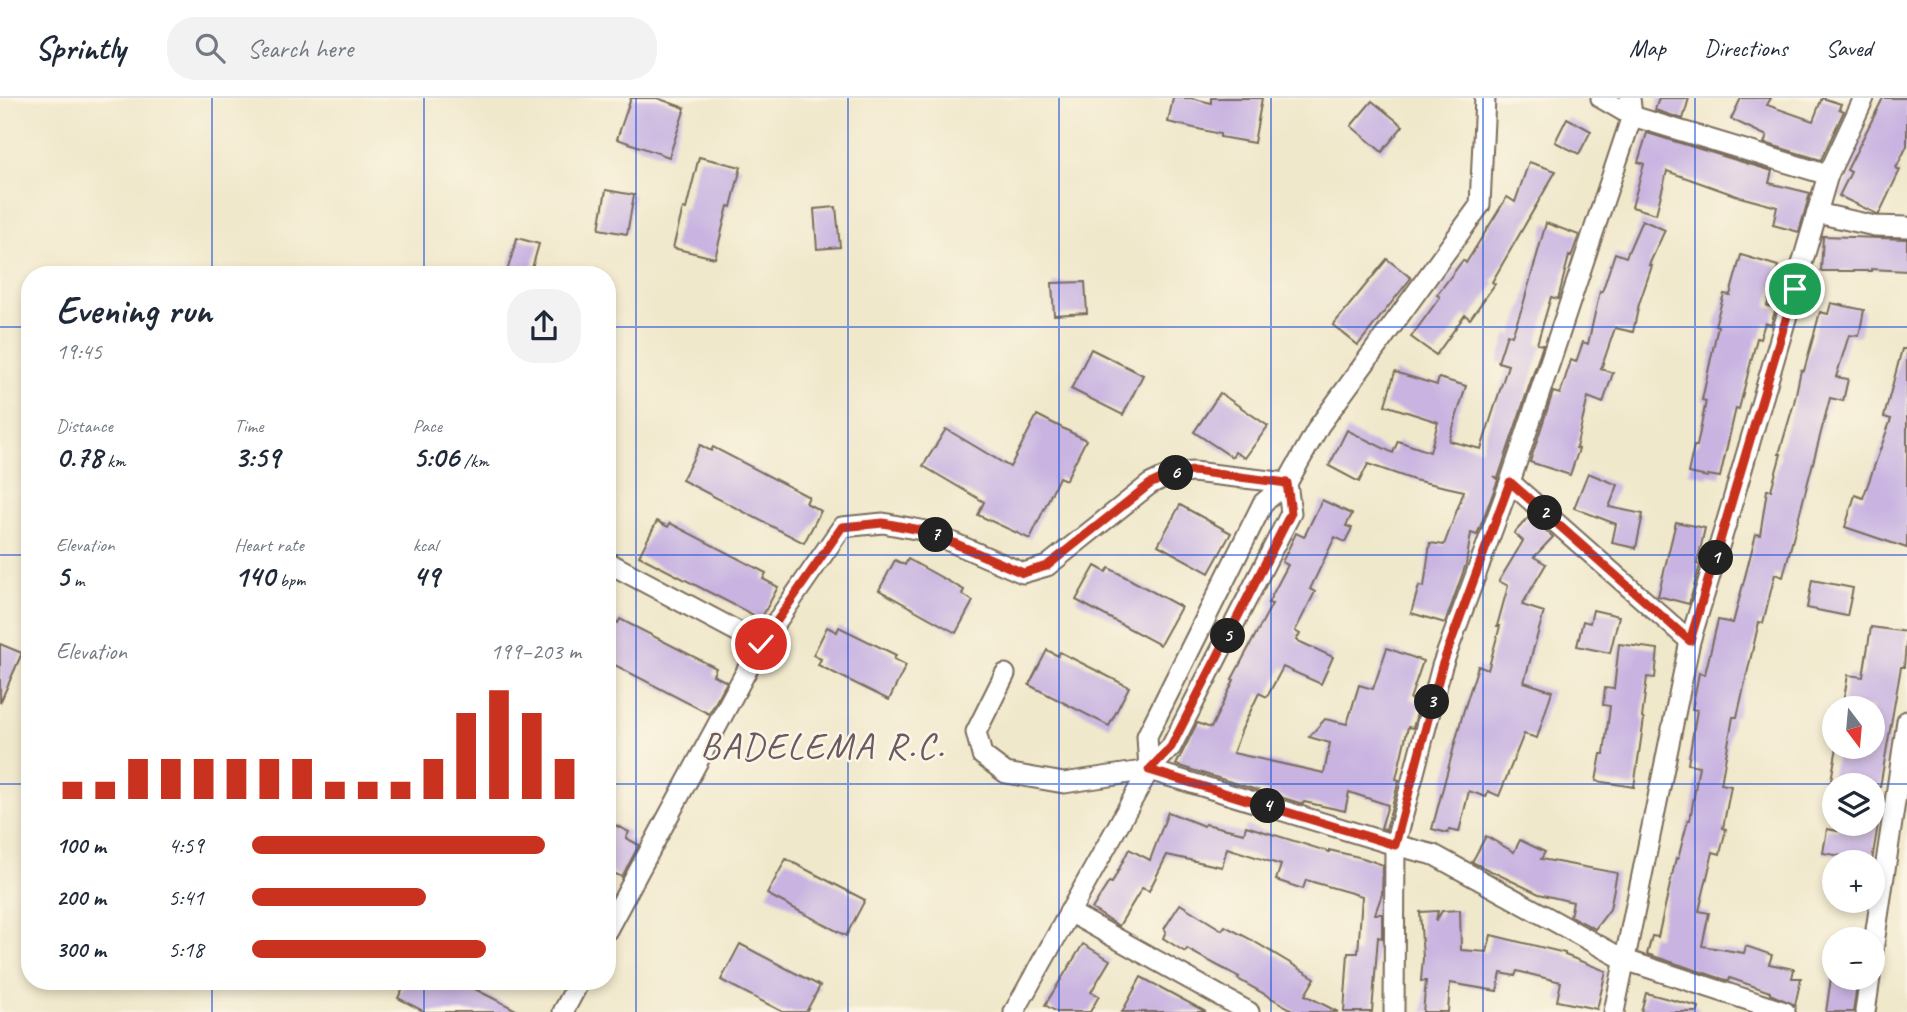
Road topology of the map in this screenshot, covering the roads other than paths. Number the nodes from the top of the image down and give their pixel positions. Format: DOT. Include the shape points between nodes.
graph roads {
  1 [pos="1485,98"];
  2 [pos="1601,98"];
  3 [pos="1864,98"];
  4 [pos="1631,107"];
  5 [pos="1828,175"];
  6 [pos="1818,213"];
  7 [pos="1907,228"];
  8 [pos="1510,482"];
  9 [pos="1287,483"];
  10 [pos="616,567"];
  11 [pos="1690,641"];
  12 [pos="761,644"];
  13 [pos="1005,674"];
  14 [pos="1907,721"];
  15 [pos="1149,770"];
  16 [pos="1395,845"];
  17 [pos="1069,912"];
  18 [pos="616,913"];
  19 [pos="1876,927"];
  20 [pos="1625,960"];
  21 [pos="575,990"];
  22 [pos="1868,990"];
  23 [pos="563,1012"];
  24 [pos="1014,1012"];
  25 [pos="1249,1012"];
  26 [pos="1394,1012"];
  27 [pos="1614,1012"];
  28 [pos="1785,1012"];
  29 [pos="1865,1012"];
  1 -- 9 [label="street" via="1480,205 1319,426"];
  2 -- 4 [label="street"];
  3 -- 5 [label="street"];
  4 -- 5 [label="street"];
  4 -- 8 [label="street"];
  5 -- 6 [label="street"];
  6 -- 7 [label="street"];
  6 -- 11 [label="street"];
  8 -- 11 [label="street"];
  8 -- 16 [label="street" via="1442,666"];
  9 -- 12 [label="street" via="1193,471 1171,474 1150,484 1047,566 1023,573 926,531 883,523 842,527"];
  9 -- 15 [label="street" via="1291,513 1171,747"];
  9 -- 15 [label="street" via="1263,503 1147,736"];
  10 -- 12 [label="street"];
  11 -- 20 [label="street"];
  12 -- 18 [label="street"];
  13 -- 15 [label="street" via="976,732 982,755 1006,773 1064,783"];
  14 -- 19 [label="street"];
  15 -- 16 [label="street"];
  15 -- 17 [label="street"];
  16 -- 20 [label="street" via="1434,855"];
  16 -- 26 [label="street"];
  17 -- 24 [label="street"];
  17 -- 25 [label="street"];
  20 -- 27 [label="street"];
  20 -- 28 [label="street"];
  21 -- 23 [label="street"];
  22 -- 29 [label="street"];
}
